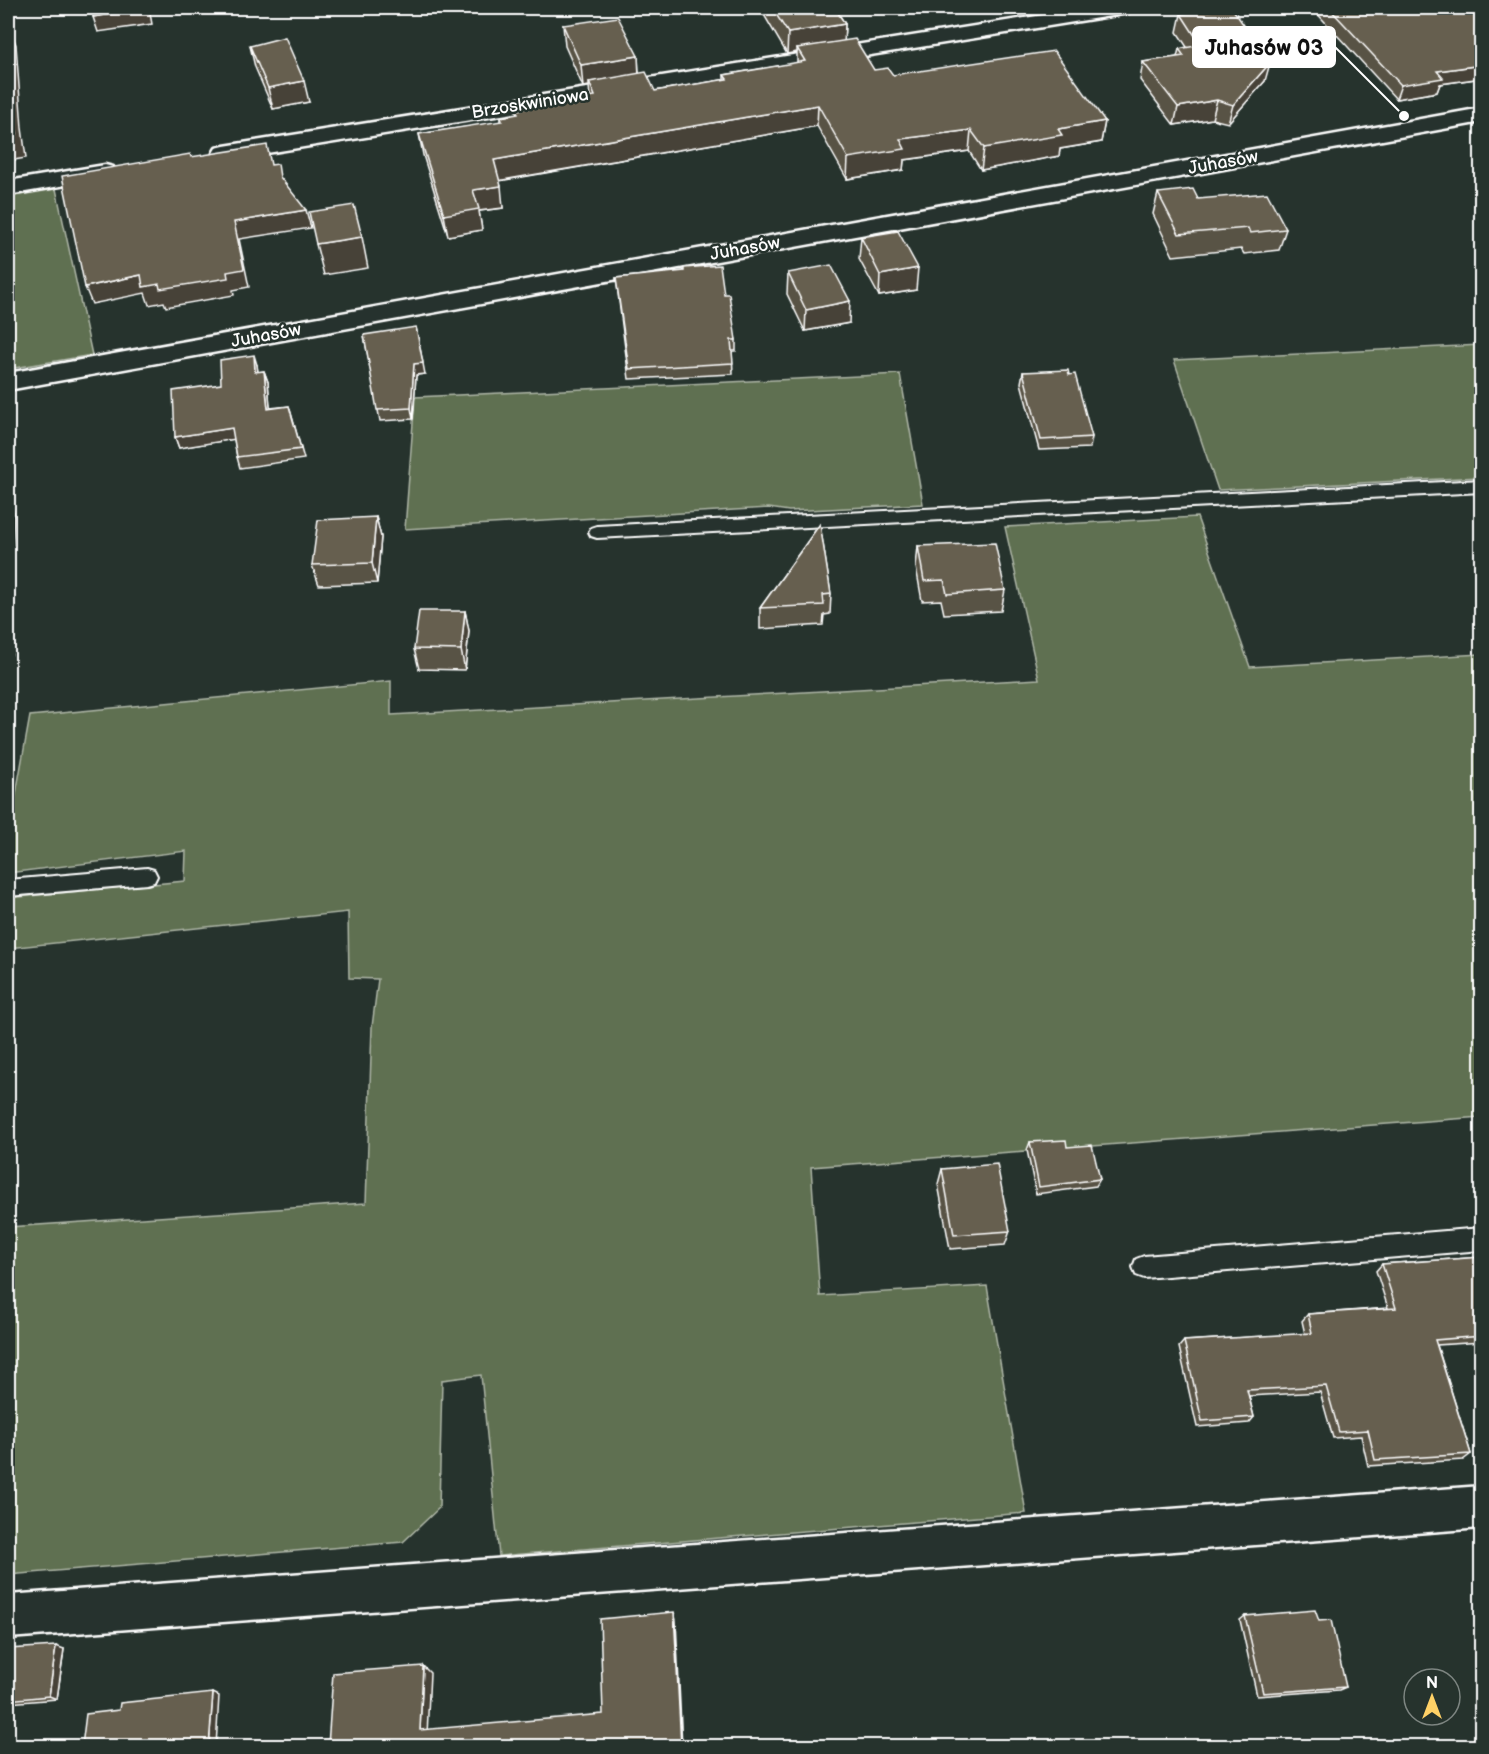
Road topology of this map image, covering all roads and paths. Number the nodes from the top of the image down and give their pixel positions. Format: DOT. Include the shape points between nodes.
graph roads {
  1 [pos="1123,8"];
  2 [pos="1482,115"];
  3 [pos="204,156"];
  4 [pos="122,169"];
  5 [pos="8,188"];
  6 [pos="8,382"];
  7 [pos="1482,486"];
  8 [pos="597,532"];
  9 [pos="147,876"];
  10 [pos="8,888"];
  11 [pos="1482,1239"];
  12 [pos="1144,1267"];
  13 [pos="1482,1506"];
  14 [pos="8,1617"];
  1 -- 3 [label="street, Brzoskwiniowa"];
  2 -- 6 [label="street, Juhasów"];
  4 -- 5 [label="street"];
  7 -- 8 [label="lane"];
  9 -- 10 [label="lane"];
  11 -- 12 [label="lane"];
  13 -- 14 [label="street"];
}
